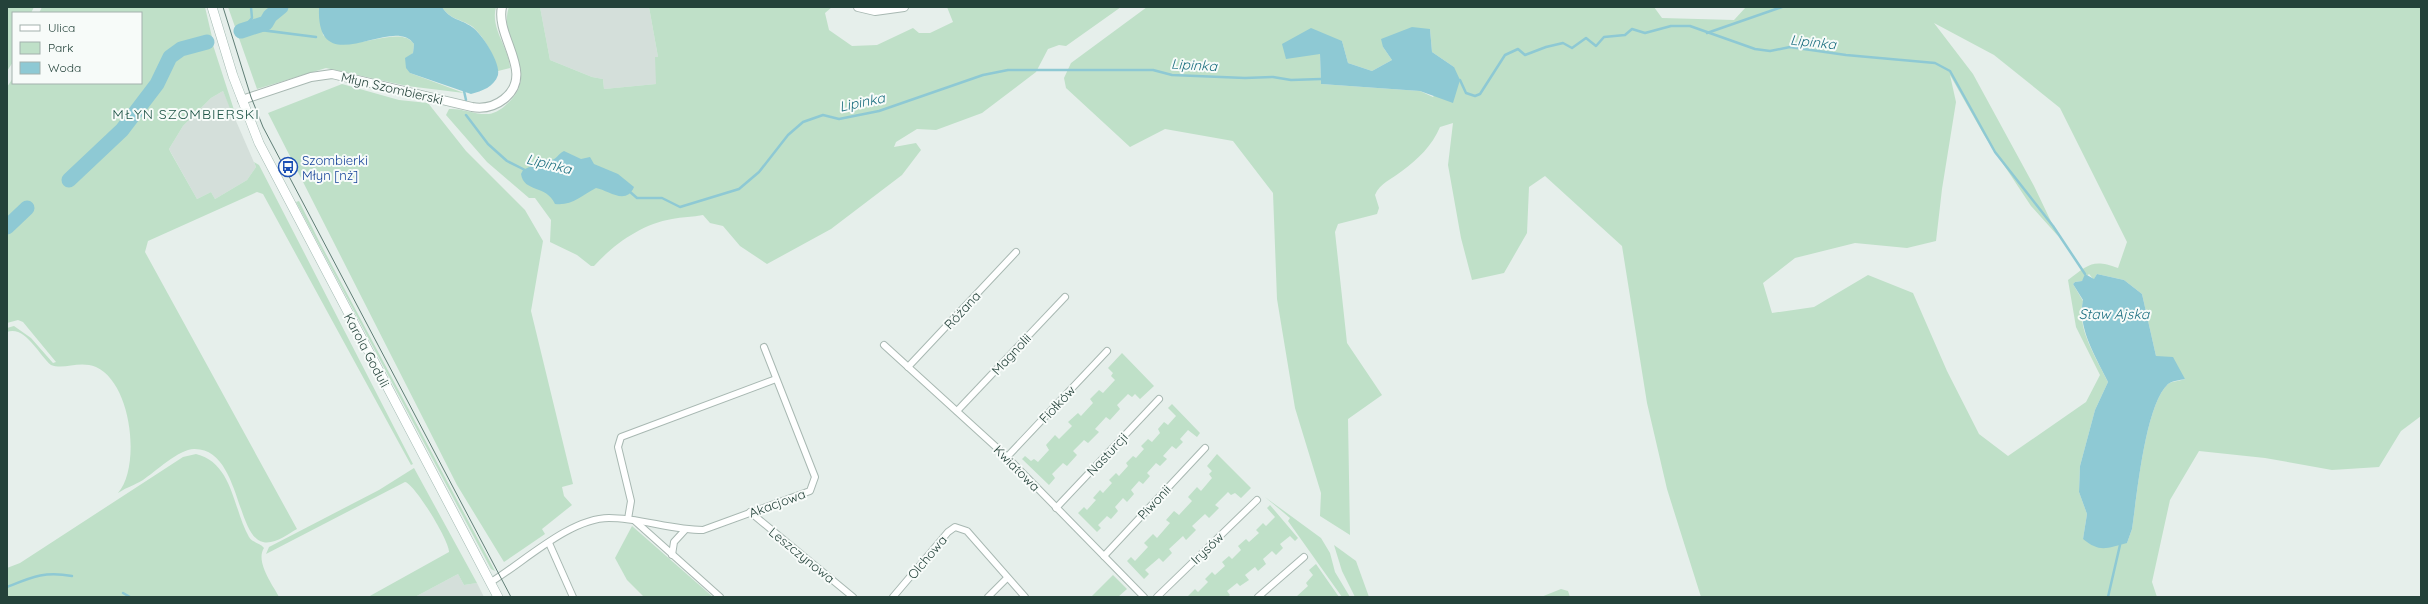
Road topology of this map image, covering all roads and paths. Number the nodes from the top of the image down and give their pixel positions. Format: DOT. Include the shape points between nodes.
graph roads {
  1 [pos="212,7"];
  2 [pos="502,7"];
  3 [pos="858,7"];
  4 [pos="904,7"];
  5 [pos="242,100"];
  6 [pos="1016,252"];
  7 [pos="1065,297"];
  8 [pos="884,345"];
  9 [pos="764,347"];
  10 [pos="1108,351"];
  11 [pos="908,367"];
  12 [pos="776,379"];
  13 [pos="1158,399"];
  14 [pos="957,410"];
  15 [pos="1205,448"];
  16 [pos="1007,457"];
  17 [pos="1257,500"];
  18 [pos="1056,508"];
  19 [pos="750,512"];
  20 [pos="631,519"];
  21 [pos="685,530"];
  22 [pos="549,543"];
  23 [pos="672,555"];
  24 [pos="1104,556"];
  25 [pos="1304,557"];
  26 [pos="1007,578"];
  27 [pos="491,582"];
  28 [pos="498,597"];
  29 [pos="573,597"];
  30 [pos="720,597"];
  31 [pos="853,597"];
  32 [pos="893,597"];
  33 [pos="988,597"];
  34 [pos="1025,597"];
  35 [pos="1144,597"];
  36 [pos="1157,597"];
  37 [pos="1258,597"];
  1 -- 5 [label="main road, Karola Goduli"];
  2 -- 5 [label="street, Młyn Szombierski" via="502,27 516,71 514,88 500,102 480,108 332,74 311,77"];
  3 -- 4 [label="street" via="875,12"];
  5 -- 27 [label="main road, Karola Goduli" via="259,143 289,203"];
  6 -- 11 [label="street, Różana"];
  7 -- 14 [label="street, Magnolii"];
  8 -- 11 [label="street, Kwiatowa"];
  9 -- 12 [label="street, Akacjowa"];
  10 -- 16 [label="street, Fiołków"];
  11 -- 14 [label="street, Kwiatowa"];
  12 -- 19 [label="street, Akacjowa" via="815,477 814,483 810,491"];
  12 -- 20 [label="street" via="621,437 618,447 631,501"];
  13 -- 18 [label="street, Nasturcji"];
  14 -- 16 [label="street, Kwiatowa"];
  15 -- 24 [label="street, Piwonii"];
  16 -- 18 [label="street, Kwiatowa"];
  17 -- 36 [label="street, Irysów"];
  18 -- 24 [label="street, Kwiatowa"];
  19 -- 21 [label="street, Akacjowa" via="703,530"];
  19 -- 31 [label="street, Leszczynowa"];
  20 -- 21 [label="street, Akacjowa"];
  20 -- 22 [label="street, Akacjowa" via="595,519 581,524"];
  20 -- 23 [label="street"];
  21 -- 23 [label="street" via="674,542"];
  22 -- 27 [label="street, Akacjowa"];
  22 -- 29 [label="street"];
  23 -- 30 [label="street"];
  24 -- 35 [label="street, Kwiatowa"];
  25 -- 37 [label="street"];
  26 -- 32 [label="street, Olchowa" via="967,531 955,527"];
  26 -- 33 [label="street"];
  26 -- 34 [label="street"];
  27 -- 28 [label="main road, Karola Goduli"];
}
